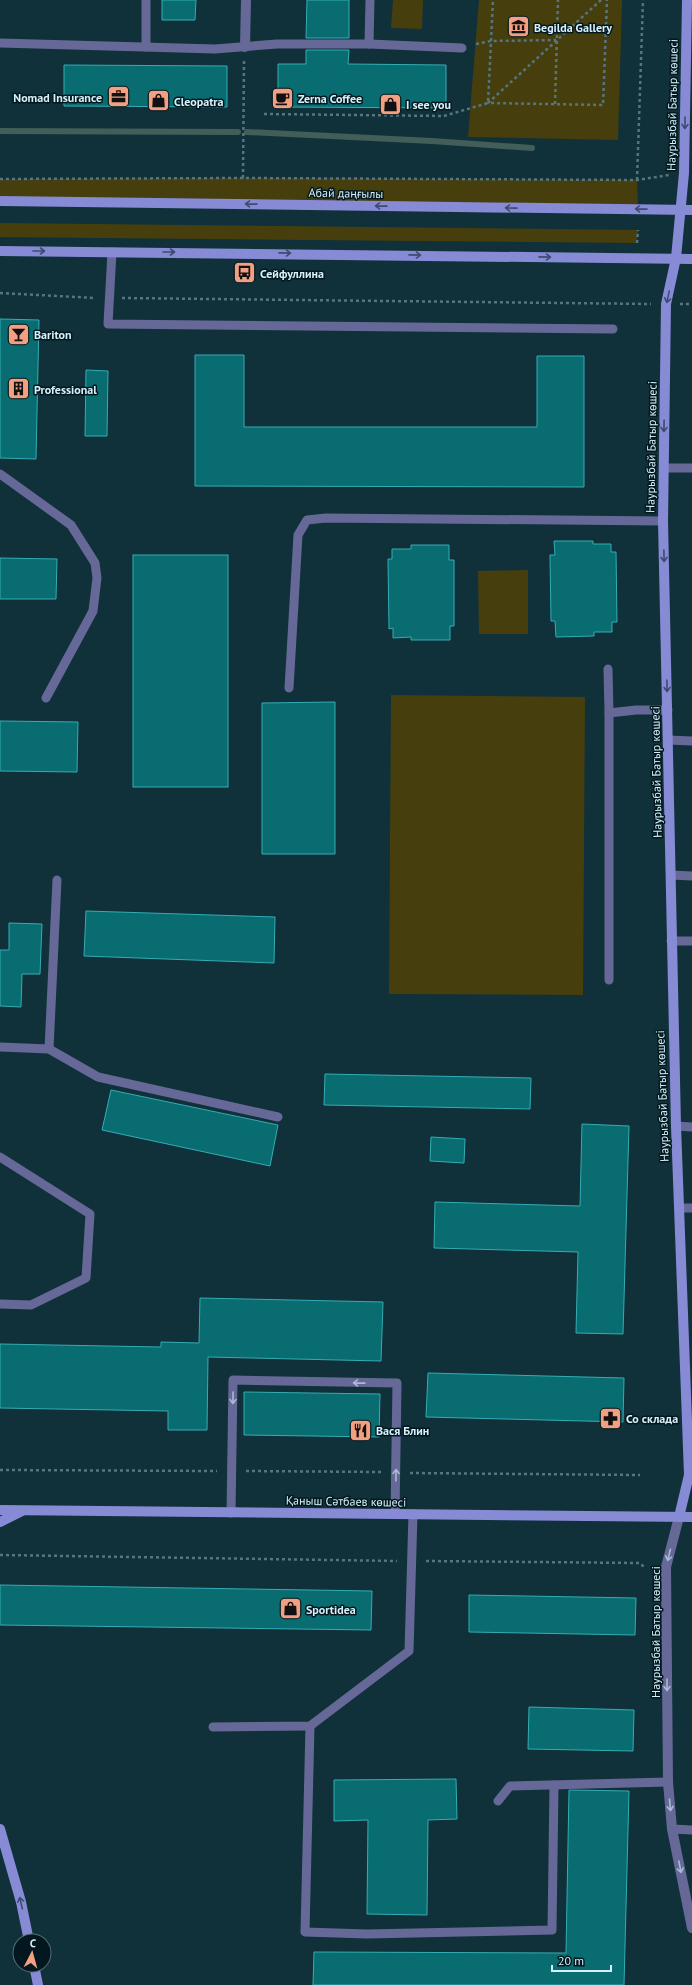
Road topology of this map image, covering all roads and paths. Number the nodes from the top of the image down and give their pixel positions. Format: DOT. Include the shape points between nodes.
graph roads {
  1 [pos="146,0"];
  2 [pos="246,0"];
  3 [pos="370,0"];
  4 [pos="493,0"];
  5 [pos="558,0"];
  6 [pos="600,0"];
  7 [pos="607,0"];
  8 [pos="642,0"];
  9 [pos="687,0"];
  10 [pos="557,40"];
  11 [pos="491,41"];
  12 [pos="0,43"];
  13 [pos="370,44"];
  14 [pos="146,47"];
  15 [pos="244,47"];
  16 [pos="462,48"];
  17 [pos="488,103"];
  18 [pos="555,104"];
  19 [pos="264,114"];
  20 [pos="684,173"];
  21 [pos="243,178"];
  22 [pos="0,179"];
  23 [pos="637,180"];
  24 [pos="0,201"];
  25 [pos="680,210"];
  26 [pos="692,210"];
  27 [pos="638,230"];
  28 [pos="637,243"];
  29 [pos="0,251"];
  30 [pos="112,252"];
  31 [pos="676,258"];
  32 [pos="692,259"];
  33 [pos="0,293"];
  34 [pos="110,298"];
  35 [pos="666,304"];
  36 [pos="692,304"];
  37 [pos="613,329"];
  38 [pos="664,468"];
  39 [pos="692,468"];
  40 [pos="0,474"];
  41 [pos="663,521"];
  42 [pos="608,669"];
  43 [pos="289,688"];
  44 [pos="46,698"];
  45 [pos="668,710"];
  46 [pos="609,713"];
  47 [pos="668,740"];
  48 [pos="692,741"];
  49 [pos="671,876"];
  50 [pos="692,876"];
  51 [pos="57,880"];
  52 [pos="692,940"];
  53 [pos="671,941"];
  54 [pos="610,980"];
  55 [pos="0,1047"];
  56 [pos="49,1049"];
  57 [pos="278,1117"];
  58 [pos="676,1126"];
  59 [pos="692,1127"];
  60 [pos="0,1157"];
  61 [pos="679,1208"];
  62 [pos="692,1208"];
  63 [pos="0,1304"];
  64 [pos="0,1470"];
  65 [pos="232,1471"];
  66 [pos="396,1472"];
  67 [pos="640,1475"];
  68 [pos="0,1510"];
  69 [pos="24,1510"];
  70 [pos="231,1513"];
  71 [pos="395,1514"];
  72 [pos="413,1514"];
  73 [pos="679,1517"];
  74 [pos="692,1518"];
  75 [pos="0,1522"];
  76 [pos="0,1556"];
  77 [pos="410,1561"];
  78 [pos="644,1567"];
  79 [pos="310,1726"];
  80 [pos="213,1727"];
  81 [pos="668,1782"];
  82 [pos="554,1785"];
  83 [pos="498,1801"];
  84 [pos="0,1829"];
  85 [pos="672,1829"];
  86 [pos="692,1830"];
  87 [pos="692,1928"];
  88 [pos="27,1933"];
  89 [pos="36,1973"];
  90 [pos="40,1985"];
  1 -- 14 [label="lane"];
  2 -- 15 [label="street"];
  3 -- 13 [label="lane"];
  4 -- 11 [label="path"];
  5 -- 10 [label="path"];
  6 -- 10 [label="path"];
  7 -- 18 [label="path" via="603,105"];
  8 -- 23 [label="path"];
  9 -- 20 [label="main road, Наурызбай Батыр көшесі, one-way"];
  10 -- 11 [label="path"];
  10 -- 17 [label="path"];
  10 -- 18 [label="path"];
  11 -- 17 [label="path"];
  12 -- 14 [label="lane"];
  13 -- 15 [label="lane" via="277,44"];
  13 -- 16 [label="lane"];
  14 -- 15 [label="lane"];
  15 -- 21 [label="path"];
  17 -- 18 [label="path"];
  17 -- 19 [label="path" via="444,116"];
  20 -- 23 [label="path"];
  20 -- 25 [label="main road, Наурызбай Батыр көшесі"];
  21 -- 22 [label="path"];
  21 -- 23 [label="path"];
  25 -- 24 [label="main road, Абай даңғылы, one-way"];
  25 -- 26 [label="main road, Абай даңғылы"];
  25 -- 31 [label="main road"];
  27 -- 28 [label="path"];
  29 -- 30 [label="main road, one-way"];
  30 -- 31 [label="main road, one-way"];
  30 -- 34 [label="lane"];
  31 -- 32 [label="main road"];
  31 -- 35 [label="main road, Наурызбай Батыр көшесі, one-way"];
  33 -- 34 [label="path"];
  34 -- 35 [label="path"];
  34 -- 37 [label="lane" via="108,324"];
  35 -- 36 [label="path"];
  35 -- 38 [label="main road, Наурызбай Батыр көшесі, one-way"];
  38 -- 39 [label="lane"];
  38 -- 41 [label="main road, Наурызбай Батыр көшесі"];
  40 -- 44 [label="lane" via="71,525 95,562 97,578 93,610"];
  41 -- 43 [label="lane" via="326,518 307,520 298,535"];
  41 -- 45 [label="main road, Наурызбай Батыр көшесі, one-way"];
  42 -- 46 [label="lane"];
  45 -- 46 [label="lane"];
  45 -- 47 [label="main road, Наурызбай Батыр көшесі"];
  46 -- 54 [label="lane"];
  47 -- 48 [label="lane"];
  47 -- 49 [label="main road, Наурызбай Батыр көшесі"];
  49 -- 50 [label="lane"];
  49 -- 53 [label="main road, Наурызбай Батыр көшесі"];
  51 -- 56 [label="lane"];
  52 -- 53 [label="lane"];
  53 -- 58 [label="main road, Наурызбай Батыр көшесі"];
  55 -- 56 [label="lane"];
  56 -- 57 [label="lane" via="98,1077"];
  58 -- 59 [label="lane"];
  58 -- 61 [label="main road, Наурызбай Батыр көшесі"];
  60 -- 63 [label="lane" via="90,1214 86,1278 31,1305"];
  61 -- 62 [label="lane"];
  61 -- 73 [label="main road, Наурызбай Батыр көшесі" via="689,1475"];
  64 -- 65 [label="path"];
  65 -- 66 [label="path"];
  66 -- 65 [label="lane, one-way" via="397,1383 233,1380"];
  65 -- 70 [label="lane"];
  66 -- 67 [label="path"];
  71 -- 66 [label="lane, one-way"];
  68 -- 69 [label="main road, Қаныш Сәтбаев көшесі"];
  69 -- 70 [label="main road, Қаныш Сәтбаев көшесі"];
  69 -- 75 [label="main road"];
  70 -- 71 [label="main road, Қаныш Сәтбаев көшесі"];
  71 -- 72 [label="main road, Қаныш Сәтбаев көшесі"];
  72 -- 73 [label="main road, Қаныш Сәтбаев көшесі"];
  72 -- 77 [label="lane"];
  73 -- 74 [label="main road, Қаныш Сәтбаев көшесі"];
  73 -- 81 [label="street, Наурызбай Батыр көшесі, one-way" via="666,1567"];
  76 -- 77 [label="path"];
  77 -- 78 [label="path" via="640,1563"];
  77 -- 79 [label="lane" via="409,1651"];
  79 -- 80 [label="lane"];
  79 -- 82 [label="lane" via="305,1932 367,1934 552,1930"];
  81 -- 82 [label="lane"];
  81 -- 85 [label="street, Наурызбай Батыр көшесі, one-way"];
  82 -- 83 [label="lane" via="510,1786"];
  88 -- 84 [label="main road, one-way"];
  85 -- 86 [label="lane"];
  85 -- 87 [label="street, Наурызбай Батыр көшесі, one-way"];
  89 -- 90 [label="main road"];
}
